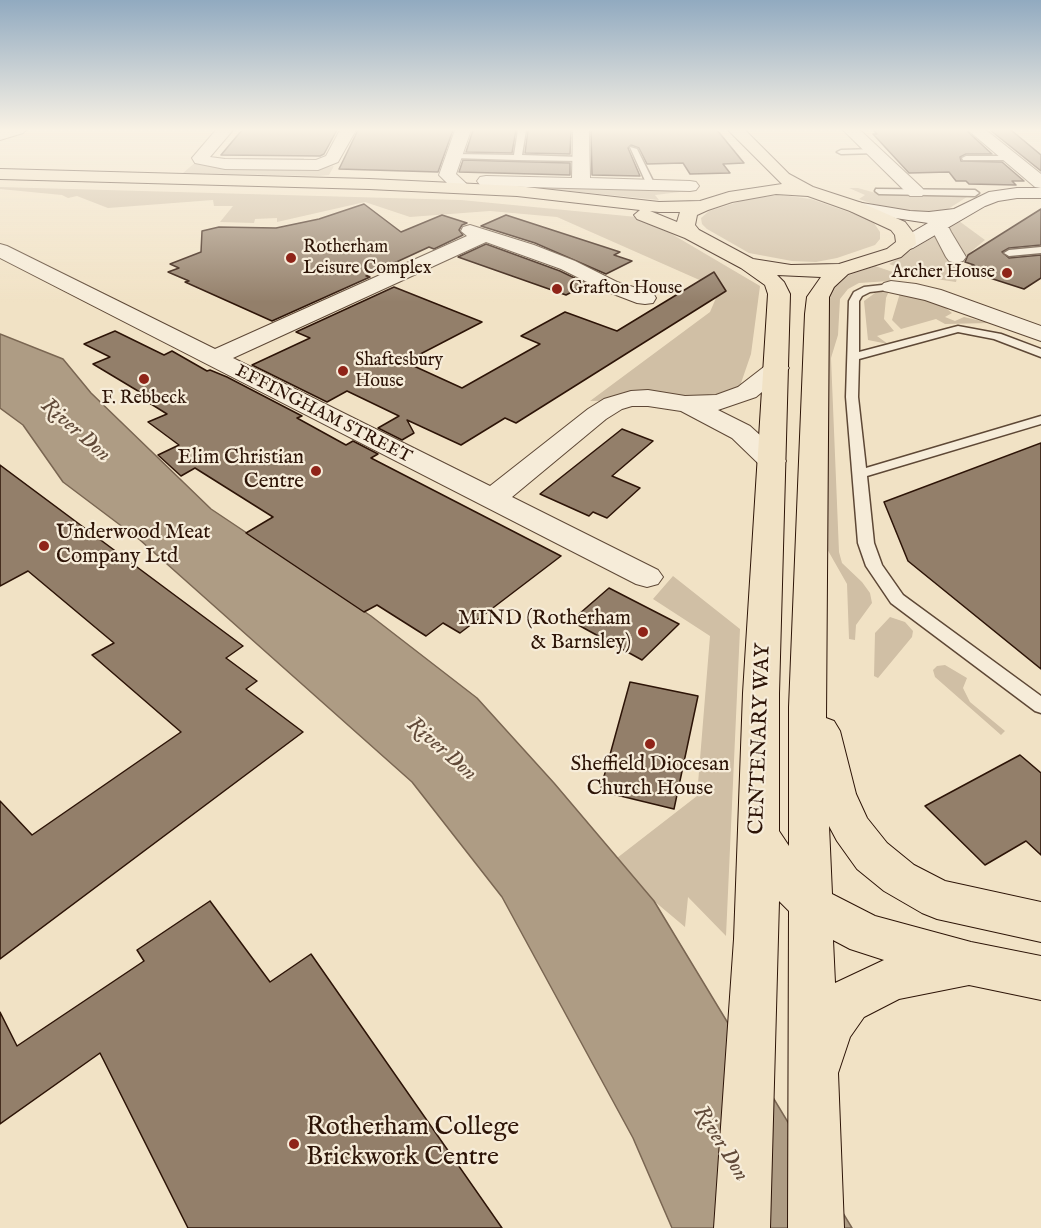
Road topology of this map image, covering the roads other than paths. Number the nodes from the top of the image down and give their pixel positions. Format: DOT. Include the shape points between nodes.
graph roads {
  1 [pos="143,187"];
  2 [pos="439,187"];
  3 [pos="748,187"];
  4 [pos="800,187"];
  5 [pos="911,187"];
  6 [pos="462,188"];
  7 [pos="810,191"];
  8 [pos="879,192"];
  9 [pos="916,192"];
  10 [pos="975,193"];
  11 [pos="1041,193"];
  12 [pos="729,197"];
  13 [pos="702,206"];
  14 [pos="856,207"];
  15 [pos="959,213"];
  16 [pos="942,232"];
  17 [pos="692,234"];
  18 [pos="906,244"];
  19 [pos="0,250"];
  20 [pos="1041,250"];
  21 [pos="1009,253"];
  22 [pos="956,257"];
  23 [pos="748,264"];
  24 [pos="841,270"];
  25 [pos="891,287"];
  26 [pos="645,298"];
  27 [pos="1041,334"];
  28 [pos="1041,353"];
  29 [pos="854,357"];
  30 [pos="213,359"];
  31 [pos="777,368"];
  32 [pos="685,404"];
  33 [pos="1041,420"];
  34 [pos="772,461"];
  35 [pos="859,474"];
  36 [pos="492,500"];
  37 [pos="647,578"];
  38 [pos="808,661"];
  39 [pos="1041,706"];
  40 [pos="759,835"];
  41 [pos="811,905"];
  42 [pos="1041,922"];
  43 [pos="970,964"];
  44 [pos="1041,978"];
  45 [pos="814,1083"];
  46 [pos="742,1228"];
  47 [pos="816,1228"];
  1 -- 17 [label="main road" via="433,194 511,200 632,213"];
  2 -- 6 [label="main road"];
  3 -- 12 [label="main road"];
  4 -- 7 [label="main road"];
  5 -- 9 [label="street"];
  6 -- 13 [label="main road" via="659,207"];
  7 -- 12 [label="main road" via="776,189"];
  7 -- 14 [label="main road"];
  8 -- 9 [label="lane"];
  9 -- 10 [label="lane"];
  11 -- 15 [label="street" via="995,196"];
  12 -- 13 [label="main road"];
  13 -- 17 [label="main road" via="686,217"];
  14 -- 15 [label="street" via="910,217"];
  14 -- 18 [label="main road" via="898,226"];
  15 -- 18 [label="street"];
  16 -- 22 [label="street"];
  17 -- 23 [label="main road"];
  18 -- 24 [label="main road" via="894,253"];
  19 -- 30 [label="street, EFFINGHAM STREET"];
  20 -- 21 [label="lane"];
  23 -- 24 [label="main road" via="790,271"];
  23 -- 31 [label="main road, CENTENARY WAY" via="774,282 779,294"];
  24 -- 38 [label="main road" via="825,284 816,314"];
  25 -- 27 [label="street" via="916,290"];
  25 -- 29 [label="lane" via="868,289 854,301"];
  26 -- 30 [label="street" via="603,291 568,265 477,233"];
  28 -- 29 [label="lane" via="997,336 958,329"];
  29 -- 35 [label="lane" via="852,398"];
  30 -- 36 [label="street, EFFINGHAM STREET"];
  31 -- 32 [label="street" via="734,398"];
  31 -- 34 [label="main road, CENTENARY WAY"];
  32 -- 34 [label="street" via="741,432"];
  32 -- 36 [label="street" via="648,398 613,404"];
  33 -- 35 [label="lane"];
  34 -- 40 [label="main road, CENTENARY WAY"];
  35 -- 39 [label="lane" via="866,543 885,584 915,614"];
  36 -- 37 [label="street, EFFINGHAM STREET"];
  38 -- 41 [label="main road"];
  38 -- 42 [label="main road" via="836,794 852,829 872,856 899,878 937,898"];
  40 -- 41 [label="main road" via="787,880"];
  40 -- 46 [label="main road, CENTENARY WAY"];
  41 -- 43 [label="main road" via="866,934"];
  41 -- 45 [label="main road"];
  43 -- 44 [label="main road"];
  43 -- 45 [label="main road" via="894,978 847,1001 828,1027"];
  45 -- 47 [label="main road"];
}
